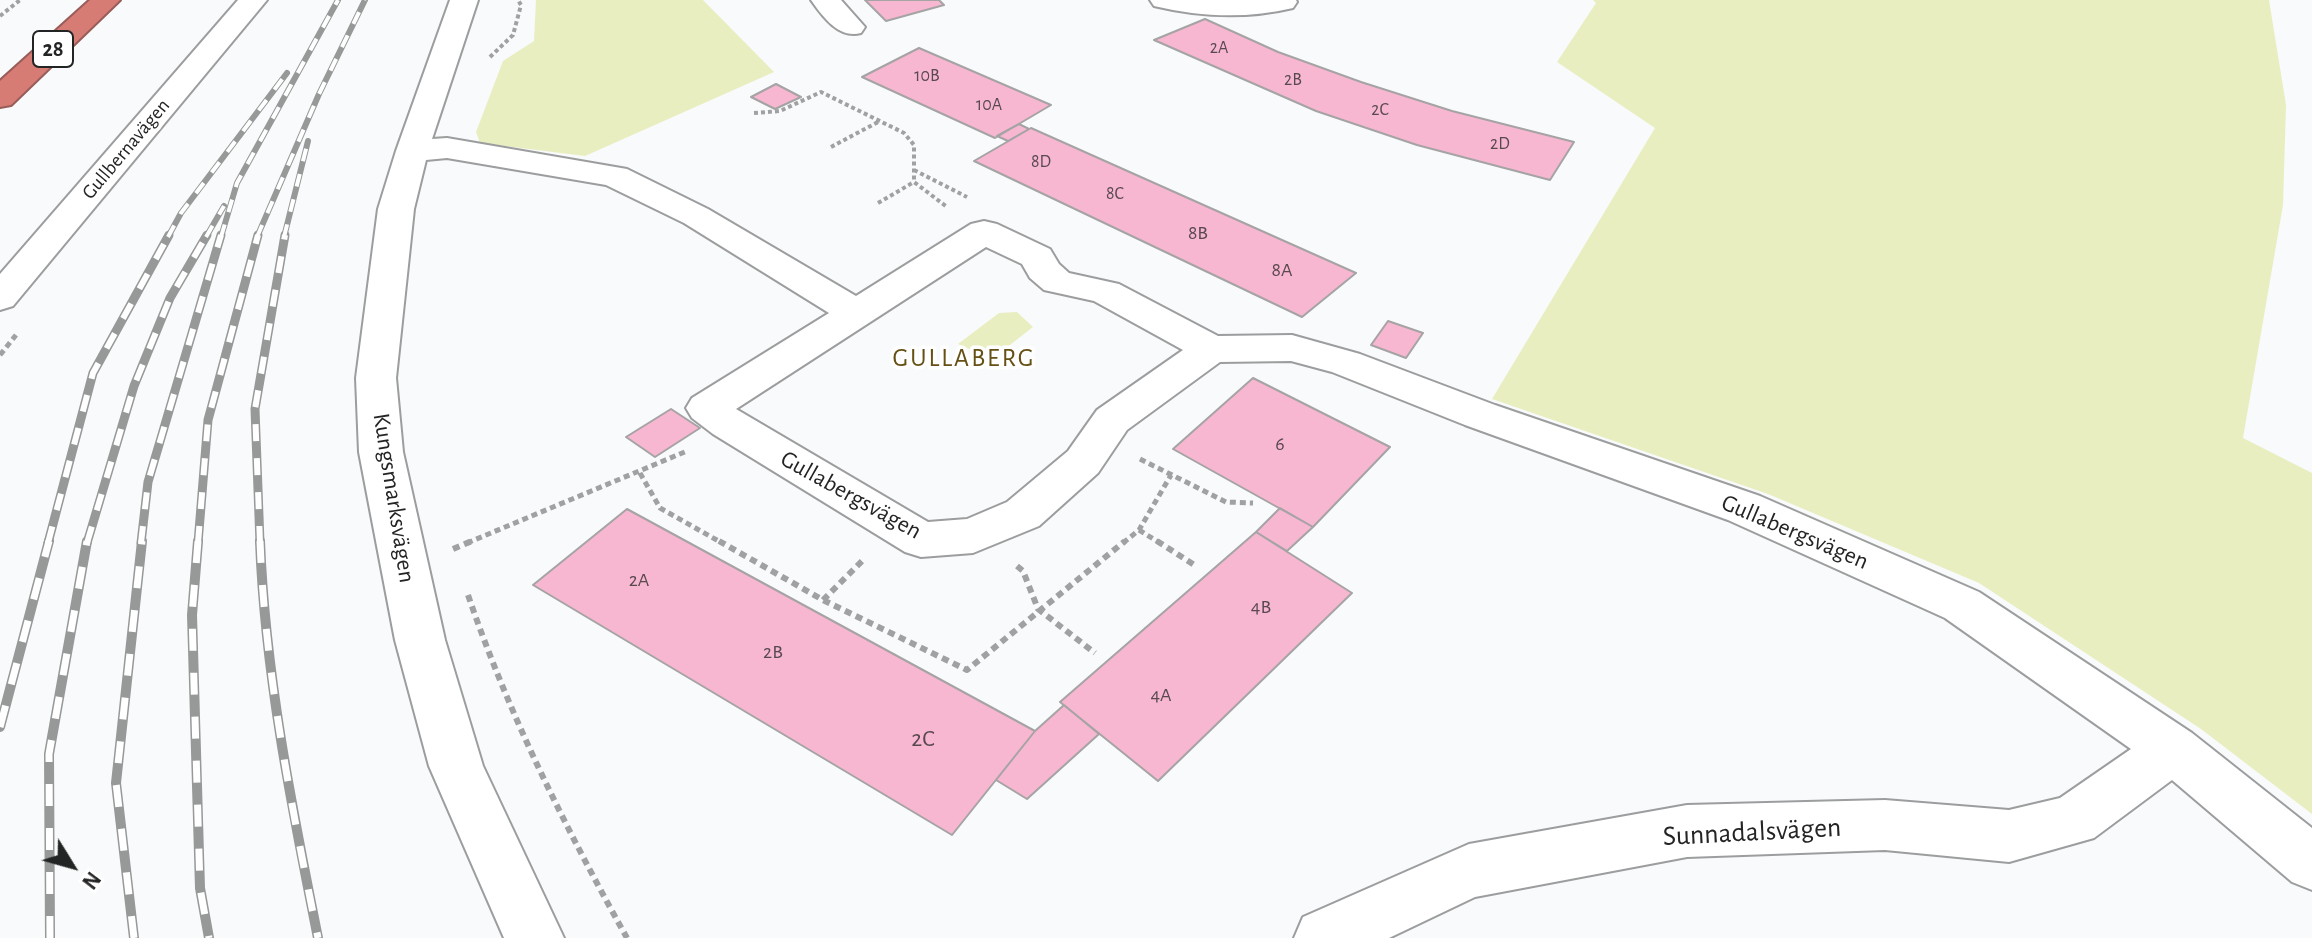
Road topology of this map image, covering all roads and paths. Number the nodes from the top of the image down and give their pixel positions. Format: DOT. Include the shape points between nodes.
graph roads {
  1 [pos="20,0"];
  2 [pos="106,0"];
  3 [pos="253,0"];
  4 [pos="464,0"];
  5 [pos="518,0"];
  6 [pos="825,0"];
  7 [pos="1164,0"];
  8 [pos="1283,2"];
  9 [pos="0,16"];
  10 [pos="851,27"];
  11 [pos="483,63"];
  12 [pos="0,98"];
  13 [pos="754,113"];
  14 [pos="879,121"];
  15 [pos="831,147"];
  16 [pos="412,151"];
  17 [pos="914,182"];
  18 [pos="878,203"];
  19 [pos="984,232"];
  20 [pos="0,298"];
  21 [pos="856,313"];
  22 [pos="1211,349"];
  23 [pos="718,416"];
  24 [pos="1099,438"];
  25 [pos="1253,503"];
  26 [pos="1139,530"];
  27 [pos="449,537"];
  28 [pos="453,549"];
  29 [pos="875,549"];
  30 [pos="457,563"];
  31 [pos="1196,566"];
  32 [pos="1023,571"];
  33 [pos="466,590"];
  34 [pos="823,600"];
  35 [pos="1095,653"];
  36 [pos="2173,749"];
  37 [pos="2312,863"];
  38 [pos="534,938"];
  39 [pos="627,938"];
  40 [pos="1324,938"];
  1 -- 9 [label="path"];
  2 -- 12 [label="highway, 28"];
  3 -- 20 [label="street, Gullbernavägen"];
  4 -- 16 [label="street, Kungsmarksvägen"];
  5 -- 11 [label="path" via="513,35"];
  6 -- 10 [label="street"];
  7 -- 8 [label="street" via="1238,9"];
  13 -- 14 [label="path" via="780,111 821,92"];
  14 -- 15 [label="path"];
  14 -- 17 [label="path" via="904,133 914,145"];
  16 -- 21 [label="street" via="447,148 615,176 696,216"];
  16 -- 38 [label="street, Kungsmarksvägen" via="390,244 378,363 381,452 420,640 456,766"];
  17 -- 18 [label="path"];
  17 -- 19 [label="path"];
  19 -- 21 [label="street"];
  19 -- 22 [label="street, Gullabergsvägen" via="1037,257 1057,282 1106,292"];
  21 -- 23 [label="street"];
  22 -- 24 [label="street, Gullabergsvägen" via="1112,420"];
  22 -- 36 [label="street, Gullabergsvägen" via="1292,348 1346,363 1744,508 1962,605"];
  23 -- 24 [label="street, Gullabergsvägen" via="921,540 973,536 1023,514 1083,462"];
  23 -- 28 [label="path" via="691,449"];
  24 -- 25 [label="path" via="1226,502"];
  26 -- 31 [label="path"];
  27 -- 28 [label="path"];
  28 -- 30 [label="path"];
  29 -- 34 [label="path"];
  32 -- 35 [label="path" via="1038,609"];
  33 -- 39 [label="path" via="488,658 556,808"];
  36 -- 37 [label="street, Gullabergsvägen"];
  36 -- 40 [label="street, Sunnadalsvägen" via="2074,820 2009,836 1885,825 1687,831 1469,871"];
}
